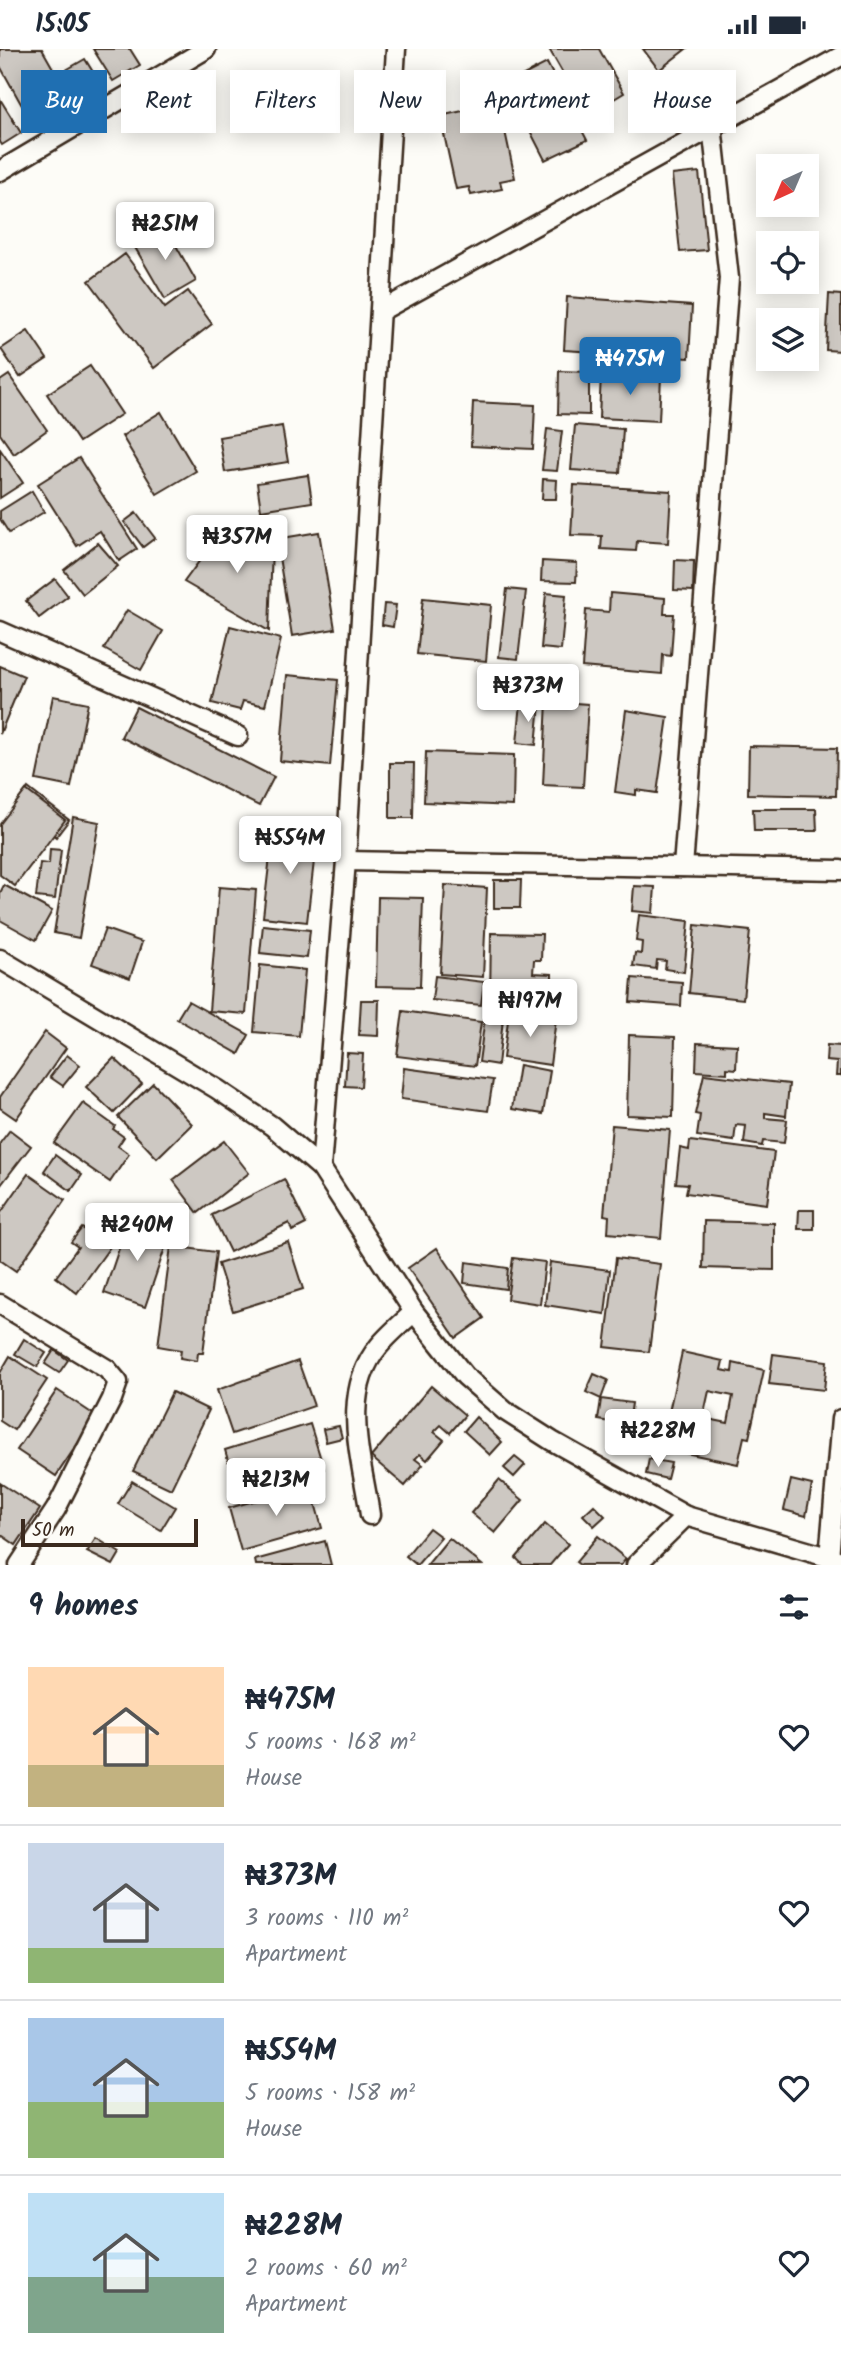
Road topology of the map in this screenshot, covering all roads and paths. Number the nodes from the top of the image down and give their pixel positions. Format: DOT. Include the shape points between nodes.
graph roads {
  1 [pos="206,49"];
  2 [pos="396,49"];
  3 [pos="841,56"];
  4 [pos="736,113"];
  5 [pos="699,133"];
  6 [pos="713,133"];
  7 [pos="0,171"];
  8 [pos="381,311"];
  9 [pos="0,631"];
  10 [pos="238,736"];
  11 [pos="346,861"];
  12 [pos="683,867"];
  13 [pos="841,870"];
  14 [pos="0,959"];
  15 [pos="321,1168"];
  16 [pos="0,1304"];
  17 [pos="414,1312"];
  18 [pos="841,1419"];
  19 [pos="370,1515"];
  20 [pos="686,1516"];
  21 [pos="835,1560"];
  22 [pos="19,1565"];
  23 [pos="636,1565"];
  1 -- 7 [label="street"];
  2 -- 8 [label="street"];
  3 -- 4 [label="street"];
  5 -- 8 [label="street"];
  6 -- 12 [label="street" via="729,278"];
  8 -- 11 [label="street"];
  9 -- 10 [label="street"];
  11 -- 12 [label="street"];
  11 -- 15 [label="street"];
  12 -- 13 [label="street"];
  14 -- 15 [label="street" via="217,1089 272,1126"];
  15 -- 17 [label="street"];
  16 -- 22 [label="street" via="107,1369 118,1382 56,1510"];
  17 -- 19 [label="street" via="377,1348 359,1382 355,1412"];
  17 -- 20 [label="street" via="465,1376 505,1411"];
  18 -- 21 [label="street"];
  20 -- 21 [label="street"];
  20 -- 23 [label="street"];
}
